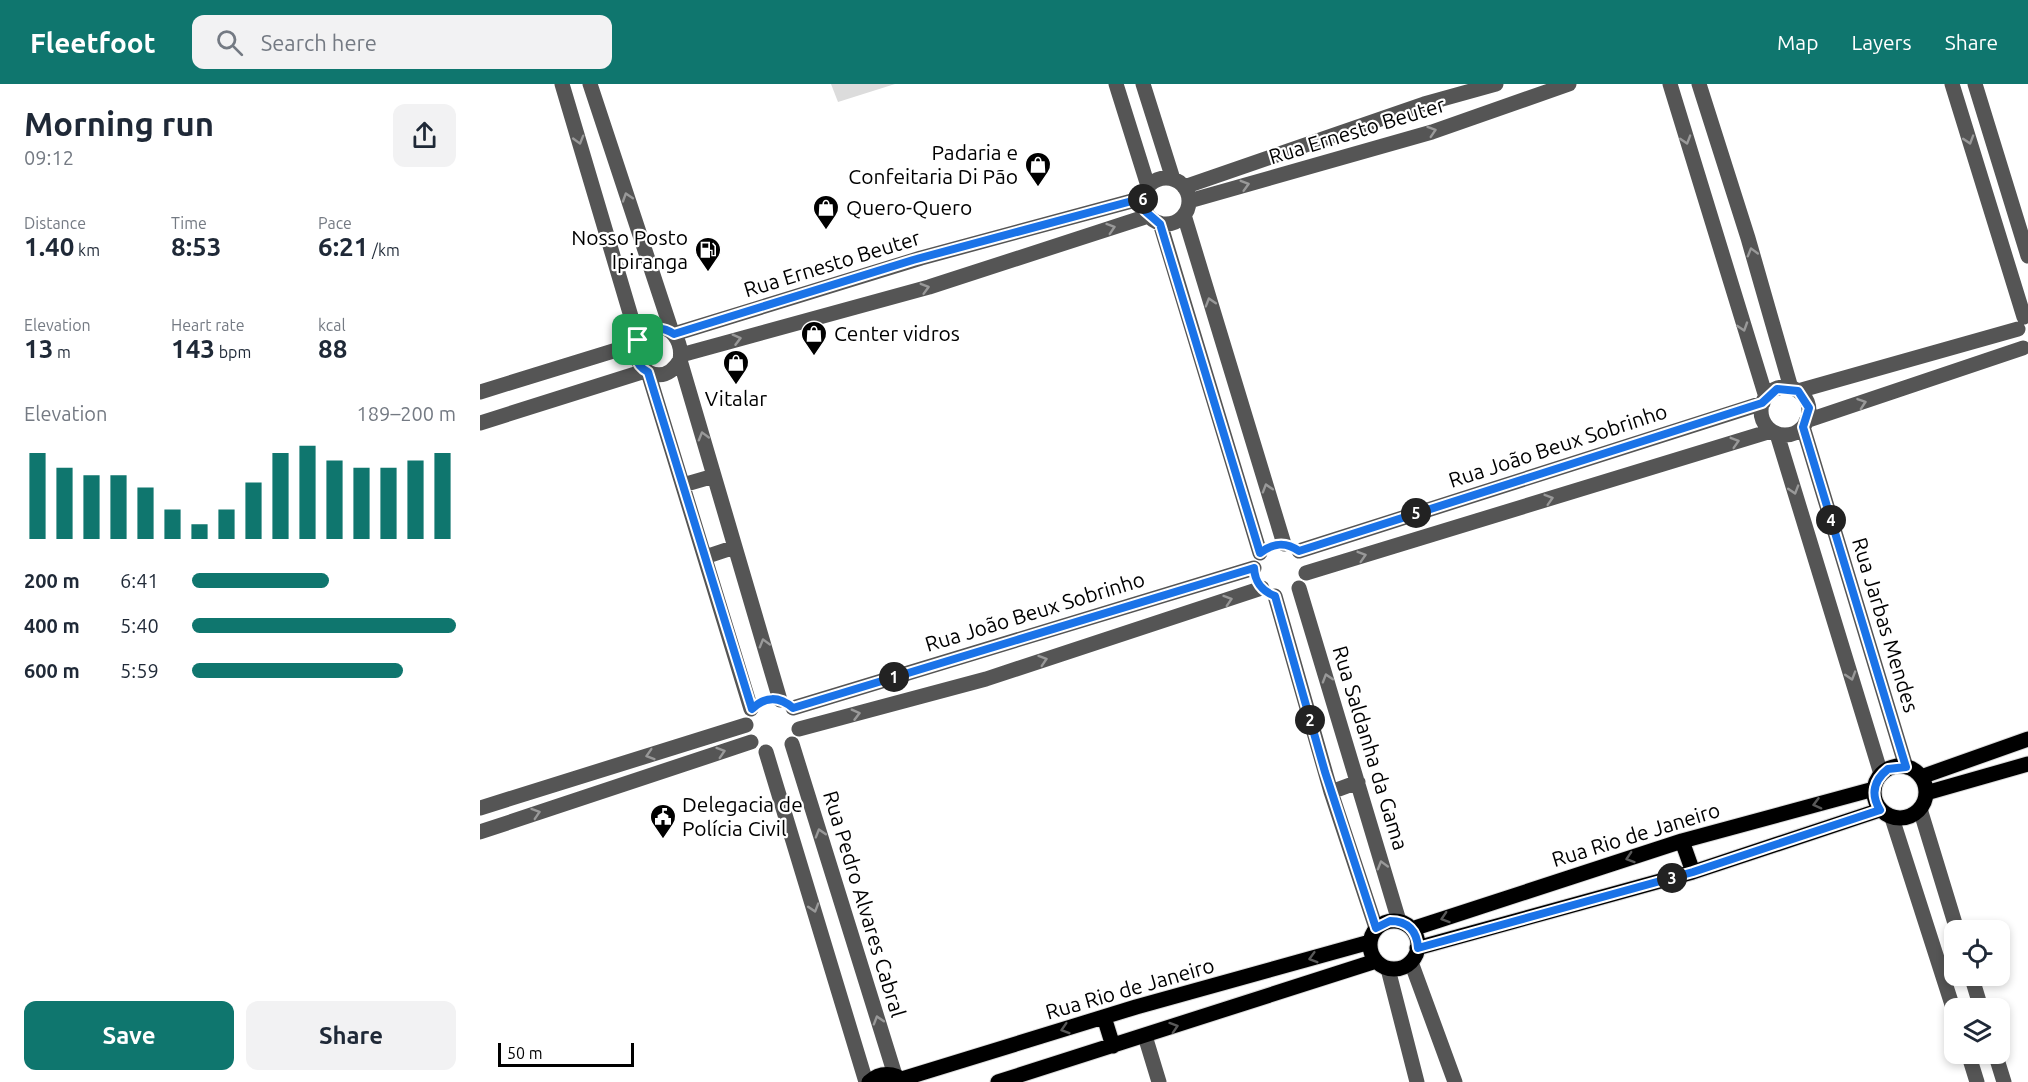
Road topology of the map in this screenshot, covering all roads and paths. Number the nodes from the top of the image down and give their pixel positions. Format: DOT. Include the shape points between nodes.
graph roads {
  1 [pos="562,84"];
  2 [pos="590,84"];
  3 [pos="1116,84"];
  4 [pos="1143,84"];
  5 [pos="1496,84"];
  6 [pos="1569,84"];
  7 [pos="1670,84"];
  8 [pos="1699,84"];
  9 [pos="1952,84"];
  10 [pos="1975,84"];
  11 [pos="1145,192"];
  12 [pos="1183,196"];
  13 [pos="1154,220"];
  14 [pos="2028,256"];
  15 [pos="2023,320"];
  16 [pos="673,333"];
  17 [pos="637,342"];
  18 [pos="2026,350"];
  19 [pos="680,357"];
  20 [pos="647,372"];
  21 [pos="1795,390"];
  22 [pos="480,392"];
  23 [pos="1764,400"];
  24 [pos="480,423"];
  25 [pos="1804,424"];
  26 [pos="1774,432"];
  27 [pos="714,476"];
  28 [pos="683,485"];
  29 [pos="1284,544"];
  30 [pos="735,547"];
  31 [pos="1299,551"];
  32 [pos="1260,553"];
  33 [pos="705,557"];
  34 [pos="1254,568"];
  35 [pos="1306,573"];
  36 [pos="1262,588"];
  37 [pos="1299,588"];
  38 [pos="1275,596"];
  39 [pos="787,704"];
  40 [pos="752,709"];
  41 [pos="746,725"];
  42 [pos="799,729"];
  43 [pos="2028,739"];
  44 [pos="751,742"];
  45 [pos="792,744"];
  46 [pos="766,752"];
  47 [pos="2028,764"];
  48 [pos="1906,767"];
  49 [pos="1881,774"];
  50 [pos="1921,777"];
  51 [pos="1358,782"];
  52 [pos="1874,789"];
  53 [pos="1331,792"];
  54 [pos="1926,793"];
  55 [pos="480,808"];
  56 [pos="1920,808"];
  57 [pos="1886,814"];
  58 [pos="480,832"];
  59 [pos="1682,841"];
  60 [pos="1693,872"];
  61 [pos="1954,920"];
  62 [pos="1405,925"];
  63 [pos="1373,935"];
  64 [pos="1414,955"];
  65 [pos="1382,965"];
  66 [pos="1950,998"];
  67 [pos="1104,1017"];
  68 [pos="1145,1036"];
  69 [pos="1113,1046"];
  70 [pos="1971,1064"];
  71 [pos="1998,1064"];
  72 [pos="901,1079"];
  73 [pos="868,1082"];
  74 [pos="998,1082"];
  75 [pos="1159,1082"];
  76 [pos="1417,1082"];
  77 [pos="1455,1082"];
  78 [pos="1977,1082"];
  79 [pos="2004,1082"];
  1 -- 17 [label="street, one-way"];
  16 -- 2 [label="street, one-way"];
  3 -- 11 [label="street"];
  4 -- 12 [label="street"];
  5 -- 12 [label="street, Rua Ernesto Beuter" via="1424,104"];
  12 -- 6 [label="street, Rua Ernesto Beuter, one-way" via="1432,132"];
  7 -- 23 [label="street, one-way"];
  21 -- 8 [label="street, one-way"];
  9 -- 15 [label="street, one-way"];
  10 -- 14 [label="street"];
  11 -- 12 [label="street, Rua Ernesto Beuter" via="1159,178"];
  11 -- 13 [label="street"];
  11 -- 16 [label="street, Rua Ernesto Beuter"];
  12 -- 13 [label="street" via="1173,223"];
  29 -- 12 [label="street, one-way"];
  19 -- 13 [label="street, one-way"];
  13 -- 32 [label="street"];
  15 -- 18 [label="street"];
  15 -- 21 [label="street"];
  16 -- 17 [label="street" via="653,328 642,333"];
  16 -- 19 [label="street" via="679,340"];
  17 -- 20 [label="street" via="637,359"];
  17 -- 22 [label="street"];
  25 -- 18 [label="street, one-way"];
  19 -- 20 [label="street" via="667,373"];
  27 -- 19 [label="street, one-way"];
  20 -- 24 [label="street"];
  20 -- 28 [label="street"];
  21 -- 23 [label="street" via="1777,389"];
  21 -- 25 [label="street" via="1809,408"];
  23 -- 26 [label="street" via="1762,418"];
  23 -- 31 [label="street, Rua João Beux Sobrinho"];
  25 -- 26 [label="street" via="1791,434"];
  25 -- 48 [label="street, Rua Jarbas Mendes"];
  35 -- 26 [label="street, one-way"];
  26 -- 49 [label="street, one-way"];
  27 -- 28 [label="street"];
  27 -- 30 [label="street"];
  28 -- 33 [label="street"];
  29 -- 31 [label="street"];
  29 -- 32 [label="street" via="1275,544"];
  30 -- 33 [label="street"];
  39 -- 30 [label="street, one-way"];
  31 -- 35 [label="street"];
  32 -- 34 [label="street"];
  33 -- 40 [label="street"];
  34 -- 36 [label="street"];
  34 -- 39 [label="street, Rua João Beux Sobrinho"];
  35 -- 37 [label="street"];
  36 -- 38 [label="street"];
  42 -- 36 [label="street, one-way" via="986,679"];
  37 -- 38 [label="street"];
  51 -- 37 [label="street, Rua Saldanha da Gama, one-way"];
  38 -- 53 [label="street"];
  39 -- 40 [label="street" via="765,700"];
  39 -- 42 [label="street"];
  40 -- 41 [label="street"];
  41 -- 44 [label="street"];
  41 -- 55 [label="street, one-way"];
  42 -- 45 [label="street"];
  43 -- 50 [label="main road"];
  44 -- 46 [label="street"];
  58 -- 44 [label="street, one-way"];
  45 -- 46 [label="street"];
  72 -- 45 [label="street, Rua Pedro Alvares Cabral, one-way"];
  46 -- 73 [label="street, one-way"];
  47 -- 54 [label="main road"];
  48 -- 49 [label="main road"];
  48 -- 50 [label="main road"];
  49 -- 52 [label="main road"];
  50 -- 54 [label="main road"];
  51 -- 53 [label="street"];
  62 -- 51 [label="street, Rua Saldanha da Gama, one-way"];
  52 -- 57 [label="main road" via="1874,796"];
  52 -- 59 [label="main road, Rua Rio de Janeiro, one-way"];
  53 -- 63 [label="street"];
  54 -- 56 [label="main road"];
  56 -- 57 [label="main road" via="1908,818"];
  56 -- 61 [label="street"];
  57 -- 60 [label="main road"];
  57 -- 66 [label="street"];
  59 -- 60 [label="main road"];
  59 -- 62 [label="main road, Rua Rio de Janeiro, one-way"];
  60 -- 64 [label="main road"];
  62 -- 63 [label="main road" via="1383,923"];
  62 -- 64 [label="main road"];
  63 -- 65 [label="main road"];
  63 -- 67 [label="main road, Rua Rio de Janeiro, one-way"];
  64 -- 65 [label="main road" via="1404,966"];
  64 -- 77 [label="street"];
  68 -- 65 [label="main road, one-way"];
  65 -- 76 [label="street"];
  67 -- 69 [label="main road"];
  67 -- 72 [label="main road, Rua Rio de Janeiro, one-way"];
  68 -- 69 [label="main road"];
  68 -- 75 [label="street"];
  69 -- 74 [label="main road"];
  70 -- 78 [label="street"];
  71 -- 79 [label="street"];
  72 -- 73 [label="main road, Rua Rio de Janeiro" via="879,1075"];
}
